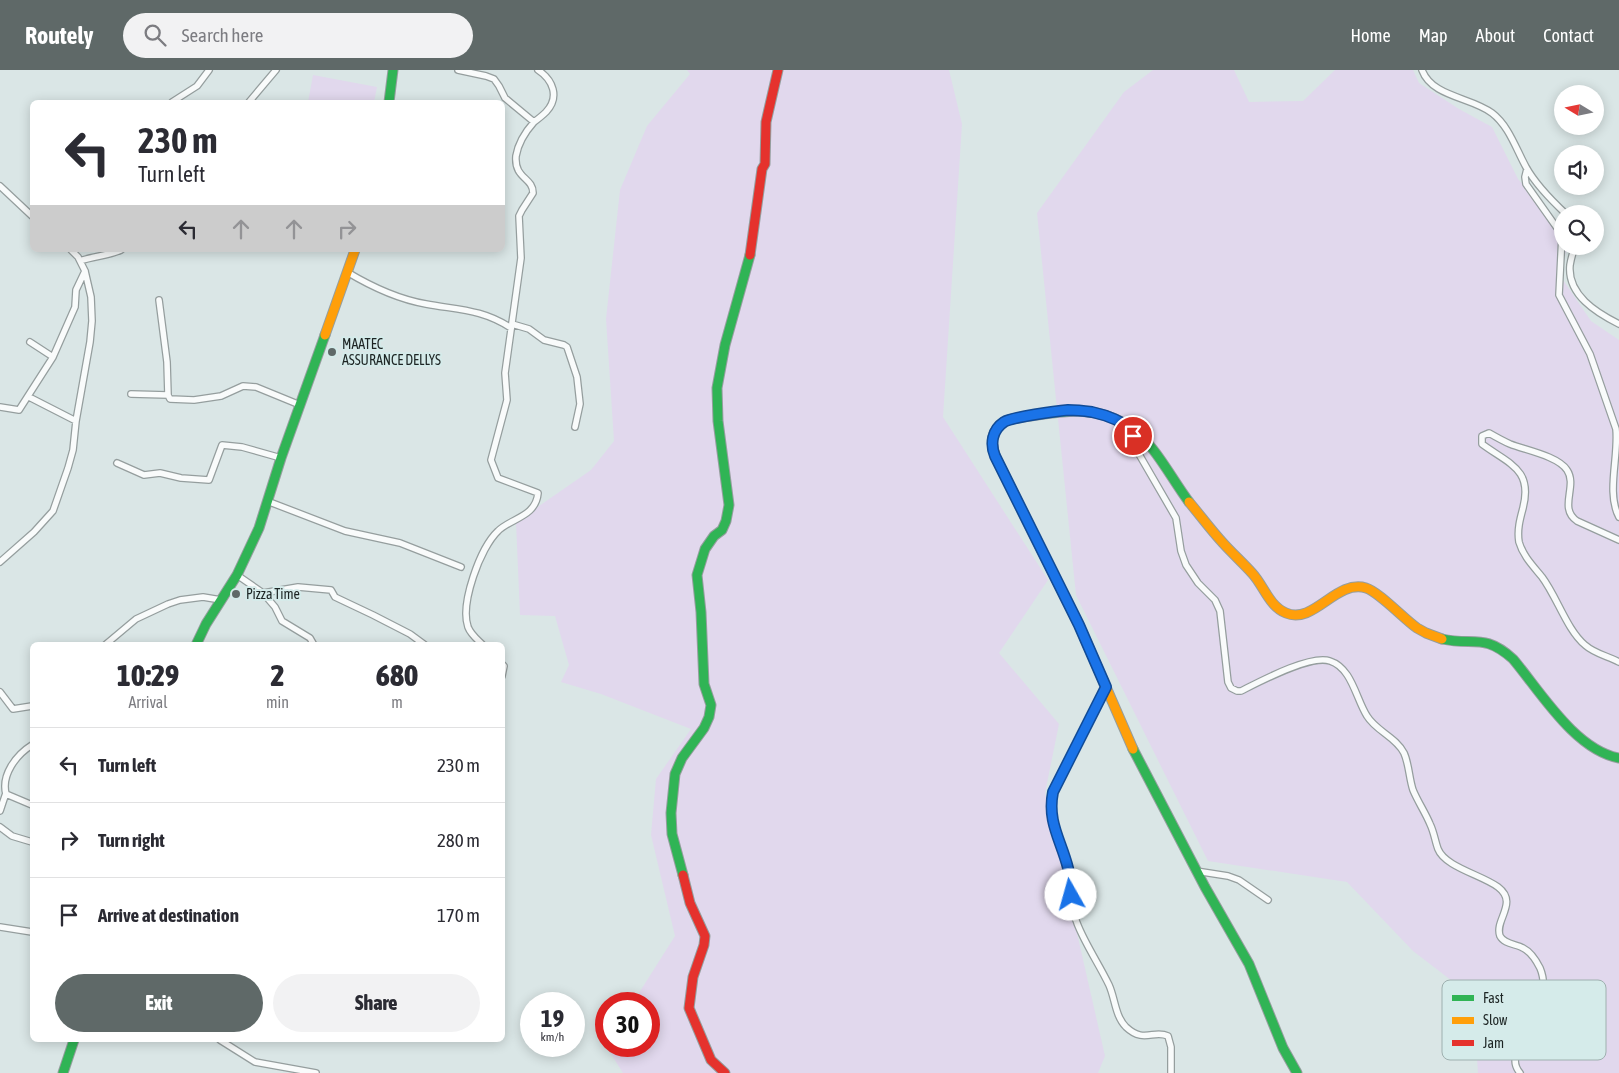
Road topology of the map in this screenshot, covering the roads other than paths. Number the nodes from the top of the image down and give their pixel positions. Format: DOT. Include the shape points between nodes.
graph roads {
  1 [pos="209,70"];
  2 [pos="276,70"];
  3 [pos="393,70"];
  4 [pos="458,70"];
  5 [pos="538,70"];
  6 [pos="778,70"];
  7 [pos="1422,70"];
  8 [pos="175,100"];
  9 [pos="251,100"];
  10 [pos="389,100"];
  11 [pos="534,122"];
  12 [pos="1527,169"];
  13 [pos="0,186"];
  14 [pos="1556,205"];
  15 [pos="30,213"];
  16 [pos="73,252"];
  17 [pos="116,252"];
  18 [pos="353,252"];
  19 [pos="1573,255"];
  20 [pos="80,261"];
  21 [pos="85,271"];
  22 [pos="347,272"];
  23 [pos="159,300"];
  24 [pos="1619,324"];
  25 [pos="511,326"];
  26 [pos="30,342"];
  27 [pos="53,357"];
  28 [pos="131,394"];
  29 [pos="168,395"];
  30 [pos="29,397"];
  31 [pos="300,405"];
  32 [pos="0,407"];
  33 [pos="76,421"];
  34 [pos="576,427"];
  35 [pos="1134,431"];
  36 [pos="281,458"];
  37 [pos="117,463"];
  38 [pos="267,501"];
  39 [pos="1619,517"];
  40 [pos="1619,540"];
  41 [pos="0,562"];
  42 [pos="461,567"];
  43 [pos="236,575"];
  44 [pos="263,593"];
  45 [pos="221,600"];
  46 [pos="109,642"];
  47 [pos="197,642"];
  48 [pos="312,642"];
  49 [pos="421,642"];
  50 [pos="480,642"];
  51 [pos="1619,662"];
  52 [pos="1106,687"];
  53 [pos="0,692"];
  54 [pos="30,706"];
  55 [pos="30,747"];
  56 [pos="1619,758"];
  57 [pos="6,793"];
  58 [pos="30,804"];
  59 [pos="0,811"];
  60 [pos="0,827"];
  61 [pos="30,841"];
  62 [pos="1196,871"];
  63 [pos="1268,900"];
  64 [pos="0,927"];
  65 [pos="30,932"];
  66 [pos="1543,980"];
  67 [pos="73,1042"];
  68 [pos="223,1042"];
  69 [pos="1515,1060"];
  70 [pos="63,1073"];
  71 [pos="316,1073"];
  72 [pos="725,1073"];
  73 [pos="1171,1073"];
  74 [pos="1297,1073"];
  75 [pos="1520,1073"];
  1 -- 8 [label="street" via="197,86"];
  2 -- 9 [label="street"];
  3 -- 10 [label="street"];
  4 -- 11 [label="street" via="494,79 505,98"];
  5 -- 11 [label="street" via="548,78 554,94 550,107"];
  6 -- 72 [label="street" via="767,118 765,164 750,259 717,388 728,505 726,521 705,549 697,575 704,684 711,705 704,728 682,758 675,774 671,806 672,834 690,903 705,936 688,1008 711,1060"];
  7 -- 12 [label="street" via="1434,86 1499,118"];
  11 -- 25 [label="street" via="516,155 518,170 533,190 520,216 521,258"];
  12 -- 14 [label="street"];
  12 -- 39 [label="street" via="1526,184 1562,235 1559,295 1590,354 1616,429 1614,503"];
  13 -- 15 [label="street"];
  16 -- 20 [label="street"];
  17 -- 20 [label="street"];
  18 -- 22 [label="street"];
  19 -- 24 [label="street" via="1570,265 1575,288 1588,305"];
  20 -- 21 [label="street"];
  21 -- 27 [label="street" via="76,290 75,307"];
  21 -- 33 [label="street" via="91,297 91,328"];
  22 -- 25 [label="street" via="398,298 477,312"];
  22 -- 31 [label="street"];
  23 -- 29 [label="street"];
  25 -- 34 [label="street" via="530,328 544,340 566,347 577,376 580,404"];
  25 -- 50 [label="street" via="507,400 492,460 498,478 538,493 525,516 500,529 482,553 467,604 468,626"];
  26 -- 27 [label="street"];
  27 -- 30 [label="street"];
  28 -- 29 [label="street"];
  29 -- 31 [label="street" via="170,399 194,400 221,396 243,386 256,387"];
  30 -- 32 [label="street" via="19,410"];
  30 -- 33 [label="street"];
  31 -- 36 [label="street"];
  33 -- 41 [label="street" via="73,450 53,510"];
  35 -- 52 [label="street" via="1111,417 1069,410 1007,420 997,428 992,439 995,456 1079,625"];
  35 -- 56 [label="street" via="1146,441 1188,500 1253,574 1279,611 1302,615 1350,587 1367,588 1429,635 1486,642 1505,652 1564,721 1604,756"];
  35 -- 66 [label="street" via="1136,449 1176,518 1186,565 1215,600 1220,611 1231,688 1241,691 1280,672 1317,660 1335,664 1354,687 1369,718 1404,753 1413,789 1441,854 1449,862 1498,887 1504,894 1506,909 1500,935 1504,941 1532,955"];
  36 -- 37 [label="street" via="222,445 209,480 160,473 144,475"];
  36 -- 38 [label="street"];
  38 -- 42 [label="street" via="346,531 400,543"];
  38 -- 43 [label="street" via="259,528"];
  40 -- 51 [label="street" via="1571,516 1568,505 1570,480 1560,464 1489,433 1482,436 1482,444 1516,468 1524,480 1526,494 1518,530 1527,560 1554,594 1583,644"];
  43 -- 44 [label="street"];
  43 -- 45 [label="street"];
  44 -- 48 [label="street" via="282,622"];
  44 -- 49 [label="street" via="298,588 330,590 335,597"];
  45 -- 46 [label="street" via="203,597 168,604 136,619"];
  45 -- 47 [label="street"];
  52 -- 62 [label="street" via="1136,755"];
  52 -- 73 [label="street" via="1053,792 1052,820 1068,868 1076,923 1110,986 1122,1022 1137,1035 1168,1036"];
  53 -- 54 [label="street" via="12,709"];
  55 -- 57 [label="street" via="11,764"];
  57 -- 58 [label="street"];
  57 -- 59 [label="street"];
  60 -- 61 [label="street" via="12,836"];
  62 -- 63 [label="street" via="1239,880"];
  62 -- 74 [label="street" via="1249,964 1283,1048"];
  64 -- 65 [label="street"];
  67 -- 70 [label="street"];
  68 -- 71 [label="street" via="254,1062"];
  69 -- 75 [label="street"];
}
